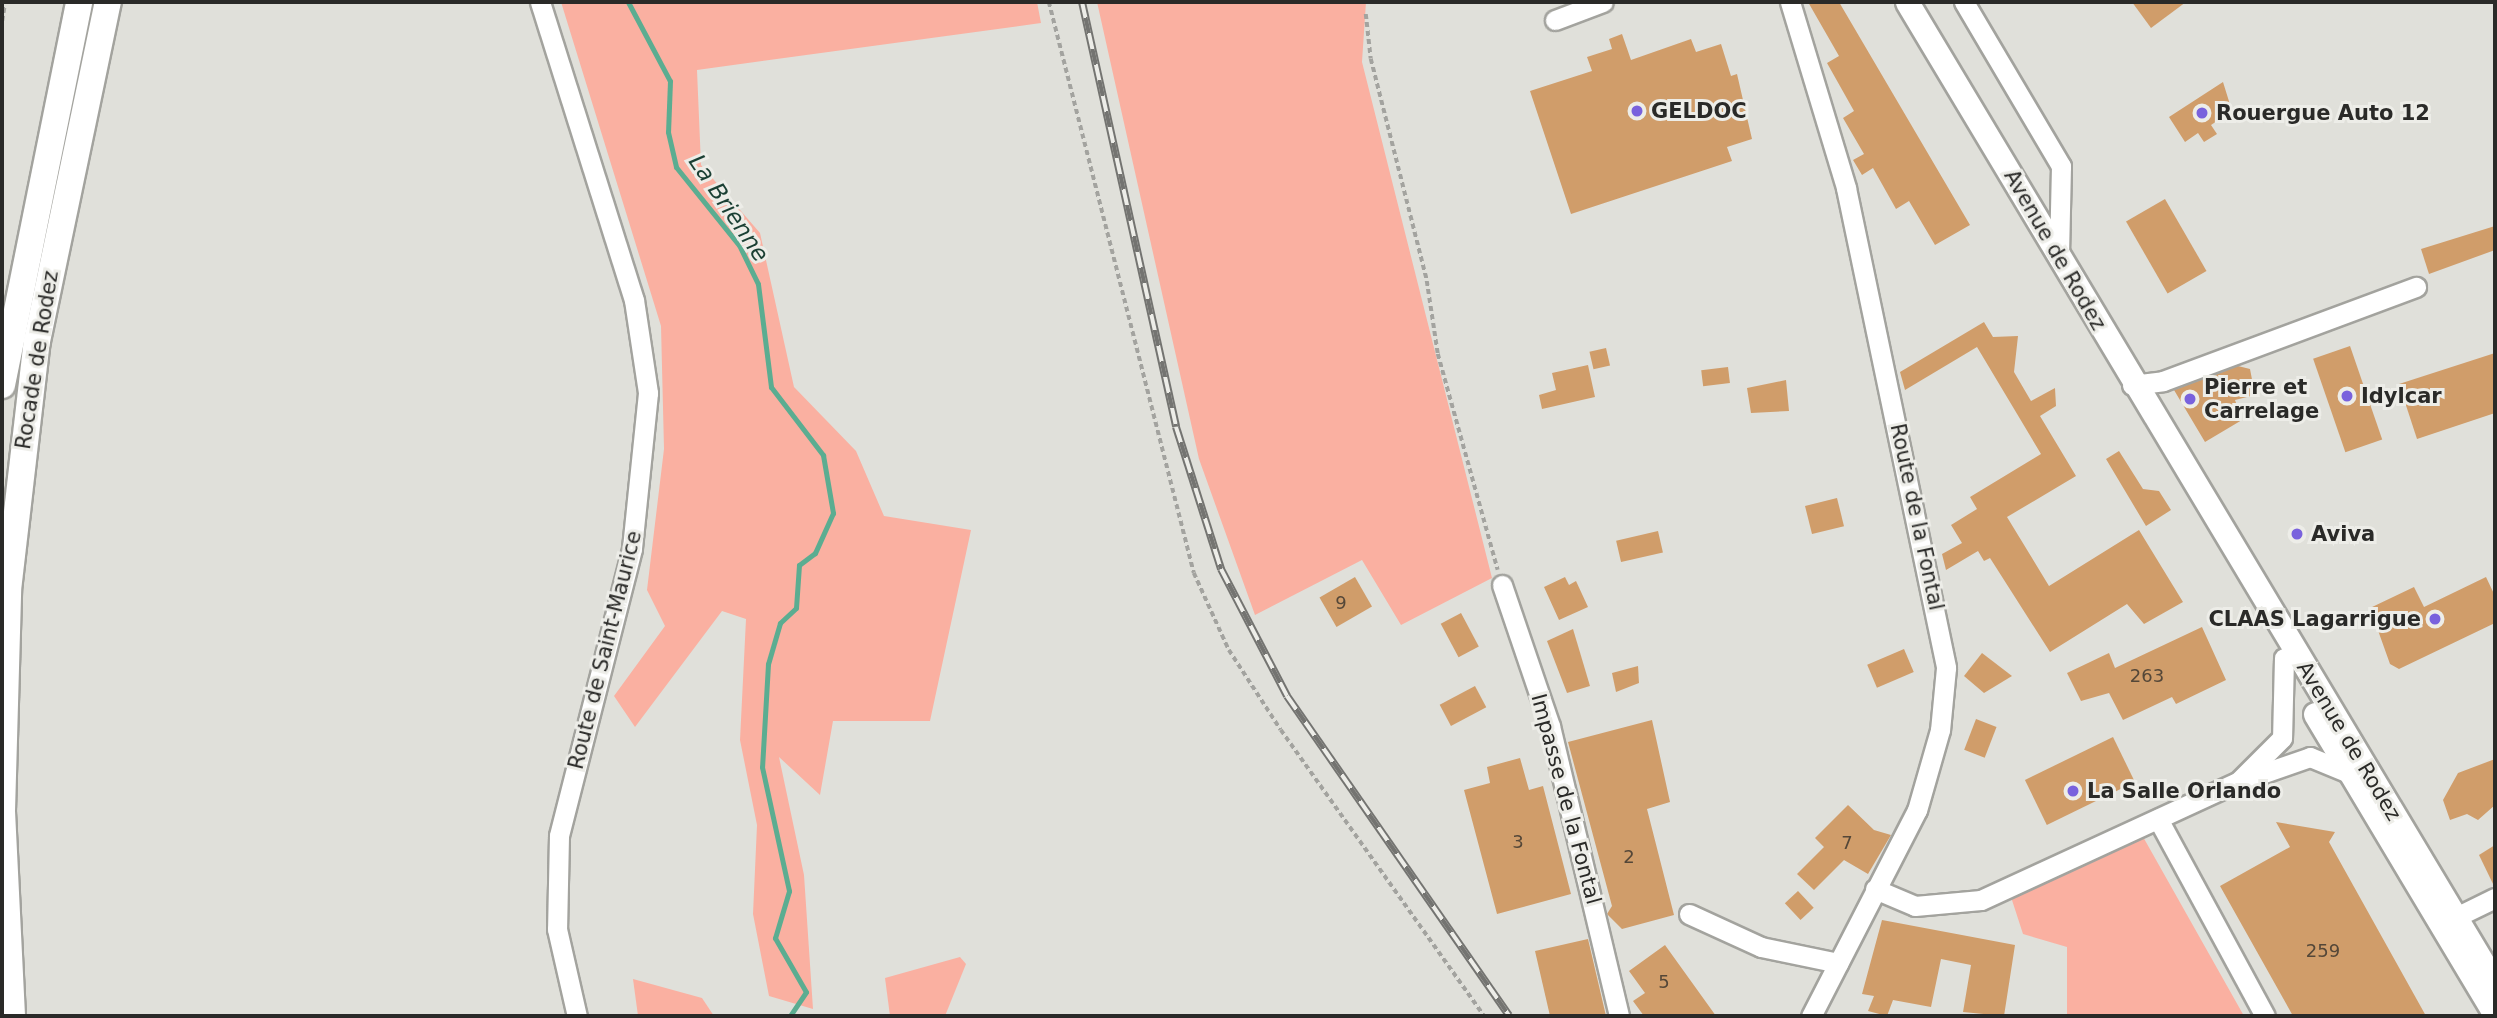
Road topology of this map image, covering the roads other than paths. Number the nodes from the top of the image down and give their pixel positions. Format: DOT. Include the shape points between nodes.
graph roads {
  1 [pos="79,2"];
  2 [pos="108,2"];
  3 [pos="540,2"];
  4 [pos="1603,2"];
  5 [pos="1790,2"];
  6 [pos="1907,2"];
  7 [pos="1964,2"];
  8 [pos="1555,20"];
  9 [pos="2059,254"];
  10 [pos="2416,287"];
  11 [pos="2,385"];
  12 [pos="2132,385"];
  13 [pos="2202,500"];
  14 [pos="1502,585"];
  15 [pos="2284,658"];
  16 [pos="2349,773"];
  17 [pos="2238,782"];
  18 [pos="2158,819"];
  19 [pos="1875,888"];
  20 [pos="2495,898"];
  21 [pos="1689,914"];
  22 [pos="2446,920"];
  23 [pos="1838,963"];
  24 [pos="2495,982"];
  25 [pos="2495,1015"];
  26 [pos="12,1016"];
  27 [pos="577,1016"];
  28 [pos="1619,1016"];
  29 [pos="1811,1016"];
  30 [pos="2264,1016"];
  1 -- 11 [label="highway, Rocade de Rodez"];
  2 -- 26 [label="highway, Rocade de Rodez" via="37,341 8,590 2,811"];
  3 -- 27 [label="street, Route de Saint-Maurice" via="634,300 648,393 632,549 559,835 557,929"];
  4 -- 8 [label="street"];
  5 -- 19 [label="street, Route de la Fontal" via="1846,188 1946,668 1940,730 1917,810"];
  6 -- 9 [label="main road, Avenue de Rodez"];
  7 -- 9 [label="street" via="2061,166"];
  9 -- 12 [label="main road, Avenue de Rodez"];
  10 -- 12 [label="street" via="2164,381"];
  12 -- 13 [label="main road, Avenue de Rodez"];
  13 -- 15 [label="main road, Avenue de Rodez"];
  13 -- 22 [label="main road, Avenue de Rodez"];
  14 -- 28 [label="street, Impasse de la Fontal" via="1550,726"];
  15 -- 16 [label="main road, Avenue de Rodez"];
  15 -- 17 [label="street" via="2282,738"];
  16 -- 17 [label="street" via="2310,757"];
  16 -- 22 [label="main road, Avenue de Rodez"];
  17 -- 18 [label="street"];
  18 -- 19 [label="street" via="1972,903 1915,906"];
  18 -- 30 [label="street"];
  19 -- 23 [label="street, Route de la Fontal"];
  20 -- 22 [label="street"];
  21 -- 23 [label="street" via="1761,947"];
  22 -- 24 [label="main road, Avenue de Rodez"];
  22 -- 25 [label="main road"];
  23 -- 29 [label="street, Route de la Fontal"];
}
